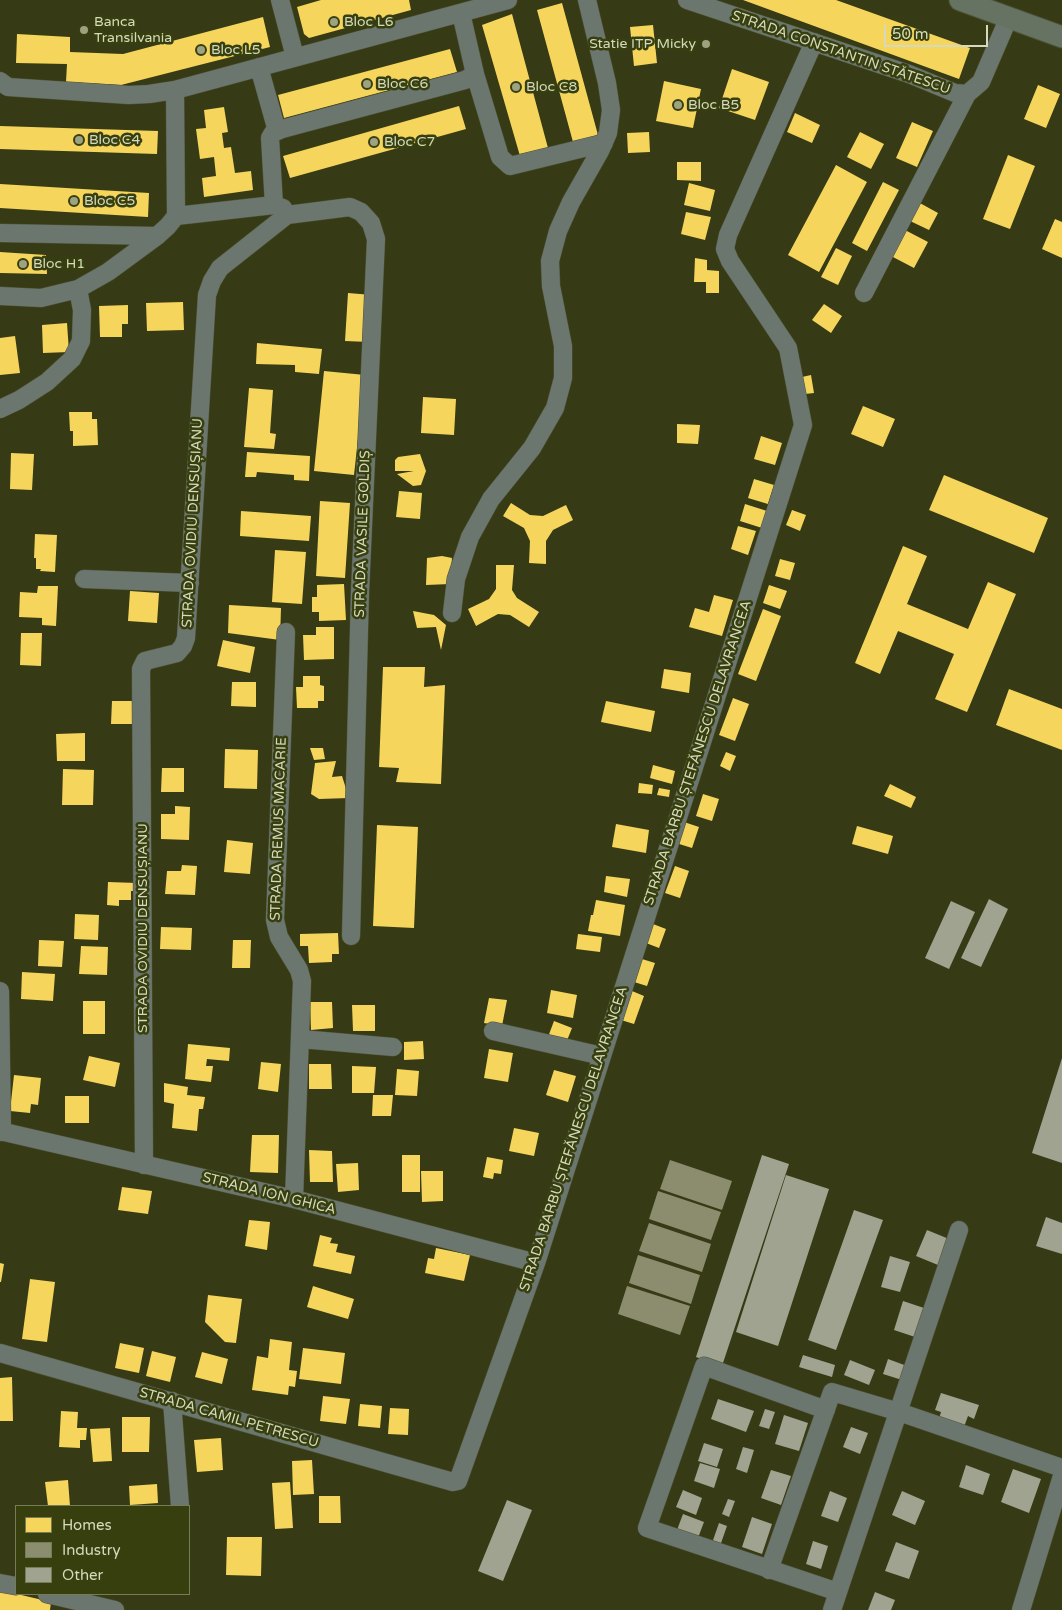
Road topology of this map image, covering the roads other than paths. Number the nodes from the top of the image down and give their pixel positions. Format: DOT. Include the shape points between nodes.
graph roads {
  1 [pos="280,0"];
  2 [pos="508,0"];
  3 [pos="587,0"];
  4 [pos="687,0"];
  5 [pos="960,0"];
  6 [pos="984,4"];
  7 [pos="461,13"];
  8 [pos="1009,17"];
  9 [pos="1062,37"];
  10 [pos="814,42"];
  11 [pos="295,57"];
  12 [pos="259,67"];
  13 [pos="475,74"];
  14 [pos="0,81"];
  15 [pos="175,90"];
  16 [pos="967,94"];
  17 [pos="277,131"];
  18 [pos="604,144"];
  19 [pos="280,210"];
  20 [pos="176,216"];
  21 [pos="0,233"];
  22 [pos="157,236"];
  23 [pos="78,289"];
  24 [pos="864,293"];
  25 [pos="0,296"];
  26 [pos="0,409"];
  27 [pos="84,579"];
  28 [pos="190,583"];
  29 [pos="452,613"];
  30 [pos="286,632"];
  31 [pos="351,936"];
  32 [pos="0,991"];
  33 [pos="494,1031"];
  34 [pos="301,1039"];
  35 [pos="393,1047"];
  36 [pos="602,1056"];
  37 [pos="1,1131"];
  38 [pos="144,1165"];
  39 [pos="294,1199"];
  40 [pos="959,1230"];
  41 [pos="536,1263"];
  42 [pos="0,1353"];
  43 [pos="172,1401"];
  44 [pos="826,1410"];
  45 [pos="899,1412"];
  46 [pos="1062,1468"];
  47 [pos="1062,1476"];
  48 [pos="458,1481"];
  49 [pos="180,1505"];
  50 [pos="769,1570"];
  51 [pos="0,1583"];
  52 [pos="15,1586"];
  53 [pos="838,1592"];
  54 [pos="51,1595"];
  55 [pos="115,1610"];
  56 [pos="832,1610"];
  57 [pos="1021,1610"];
  1 -- 11 [label="street"];
  2 -- 7 [label="street"];
  3 -- 18 [label="street" via="611,110"];
  4 -- 10 [label="street, STRADA CONSTANTIN STĂTESCU"];
  5 -- 6 [label="main road"];
  6 -- 8 [label="main road"];
  7 -- 11 [label="street"];
  7 -- 13 [label="street"];
  8 -- 9 [label="main road"];
  8 -- 16 [label="street, STRADA CONSTANTIN STĂTESCU" via="981,82"];
  10 -- 16 [label="street, STRADA CONSTANTIN STĂTESCU" via="955,93"];
  10 -- 36 [label="street, STRADA BARBU ȘTEFĂNESCU DELAVRANCEA" via="728,235 725,249 788,348 802,425"];
  11 -- 12 [label="street"];
  12 -- 15 [label="street"];
  12 -- 17 [label="street"];
  13 -- 17 [label="street" via="466,80"];
  13 -- 18 [label="street" via="500,157 510,166"];
  14 -- 15 [label="street" via="8,87 129,95"];
  15 -- 20 [label="street"];
  16 -- 24 [label="street"];
  17 -- 19 [label="street" via="270,138"];
  18 -- 29 [label="street" via="571,202 558,231 550,261 551,286 563,346 564,378 555,408 532,448 491,499 470,537 456,579"];
  19 -- 20 [label="street"];
  19 -- 28 [label="street, STRADA OVIDIU DENSUȘIANU" via="220,268 207,295"];
  19 -- 31 [label="street, STRADA VASILE GOLDIȘ" via="350,208 361,212 372,222 376,239 360,592"];
  20 -- 22 [label="street"];
  21 -- 22 [label="street"];
  22 -- 23 [label="street" via="108,272"];
  23 -- 25 [label="street" via="41,298"];
  23 -- 26 [label="street" via="82,310 81,341 72,360 47,382"];
  27 -- 28 [label="street"];
  28 -- 38 [label="street, STRADA OVIDIU DENSUȘIANU" via="183,646 177,653 145,661 141,669"];
  30 -- 34 [label="street, STRADA REMUS MACARIE" via="274,920 302,980"];
  32 -- 37 [label="street"];
  33 -- 36 [label="street"];
  34 -- 35 [label="street"];
  34 -- 39 [label="street, STRADA REMUS MACARIE"];
  36 -- 41 [label="street, STRADA BARBU ȘTEFĂNESCU DELAVRANCEA"];
  37 -- 38 [label="street, STRADA ION GHICA"];
  38 -- 39 [label="street, STRADA ION GHICA"];
  39 -- 41 [label="street, STRADA ION GHICA"];
  40 -- 45 [label="street"];
  41 -- 48 [label="street, STRADA BARBU ȘTEFĂNESCU DELAVRANCEA"];
  42 -- 43 [label="street, STRADA CAMIL PETRESCU"];
  43 -- 48 [label="street, STRADA CAMIL PETRESCU"];
  43 -- 49 [label="street"];
  44 -- 45 [label="street" via="832,1392"];
  44 -- 50 [label="street"];
  44 -- 50 [label="street" via="704,1366 647,1528"];
  45 -- 46 [label="street"];
  45 -- 53 [label="street"];
  47 -- 57 [label="street"];
  50 -- 53 [label="street"];
  51 -- 52 [label="street"];
  53 -- 56 [label="street"];
  54 -- 55 [label="street"];
}
